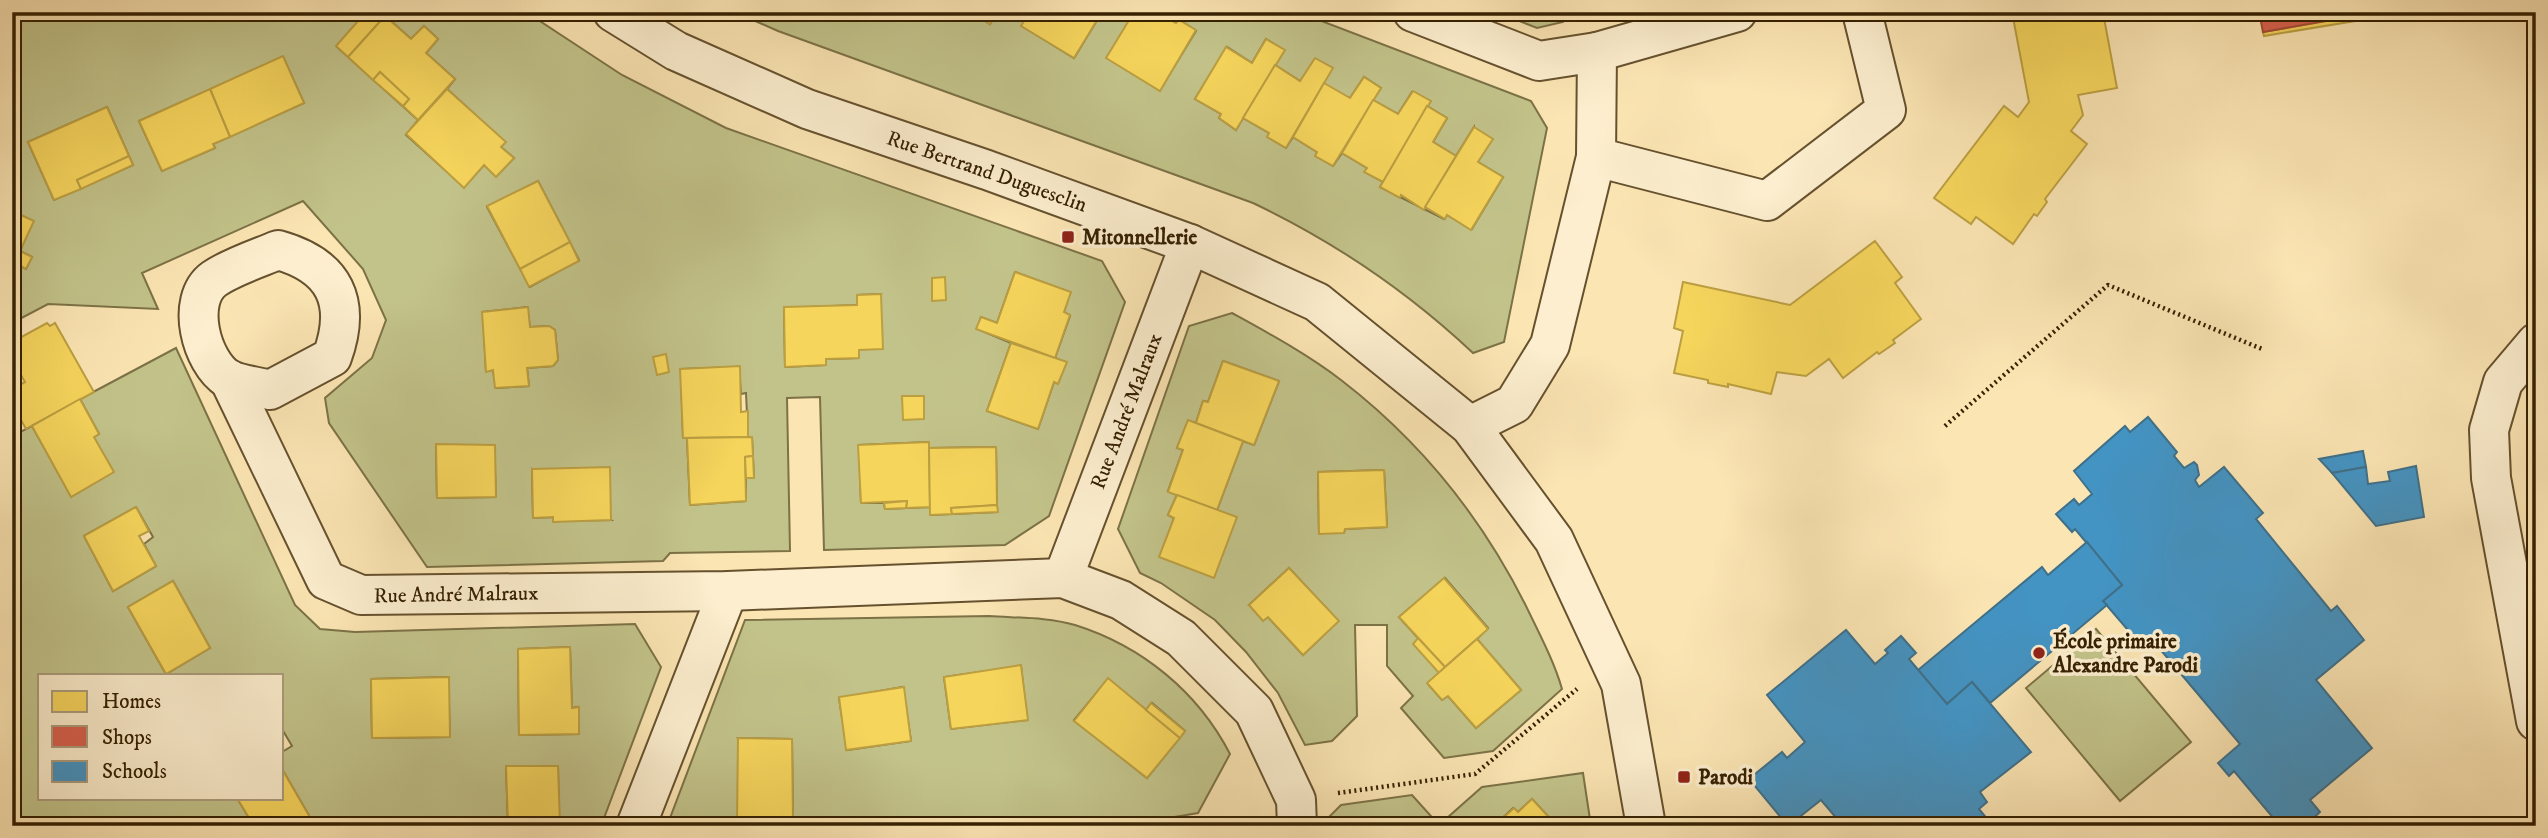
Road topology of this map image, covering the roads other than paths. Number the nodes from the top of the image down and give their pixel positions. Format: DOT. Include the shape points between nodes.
graph roads {
  1 [pos="613,12"];
  2 [pos="1413,12"];
  3 [pos="1737,12"];
  4 [pos="1862,12"];
  5 [pos="1597,52"];
  6 [pos="1596,157"];
  7 [pos="1190,244"];
  8 [pos="2536,342"];
  9 [pos="229,379"];
  10 [pos="1470,426"];
  11 [pos="1063,578"];
  12 [pos="728,592"];
  13 [pos="2536,721"];
  14 [pos="1296,813"];
  15 [pos="636,826"];
  16 [pos="1646,826"];
  1 -- 7 [label="street, Rue Bertrand Duguesclin" via="676,51 807,109"];
  2 -- 5 [label="street" via="1539,61"];
  3 -- 5 [label="street"];
  4 -- 6 [label="street" via="1886,110 1767,201"];
  5 -- 6 [label="street"];
  6 -- 10 [label="street" via="1550,345 1514,404"];
  7 -- 10 [label="street, Rue Bertrand Duguesclin" via="1317,302"];
  7 -- 11 [label="street, Rue André Malraux"];
  8 -- 13 [label="street" via="2503,382 2489,430 2490,478"];
  9 -- 12 [label="street, Rue André Malraux" via="326,580 361,595"];
  10 -- 16 [label="street, Rue Bertrand Duguesclin" via="1554,540 1621,684"];
  11 -- 12 [label="street, Rue André Malraux"];
  11 -- 14 [label="street, Rue André Malraux" via="1121,600 1181,638 1254,711"];
  12 -- 15 [label="street"];
}
